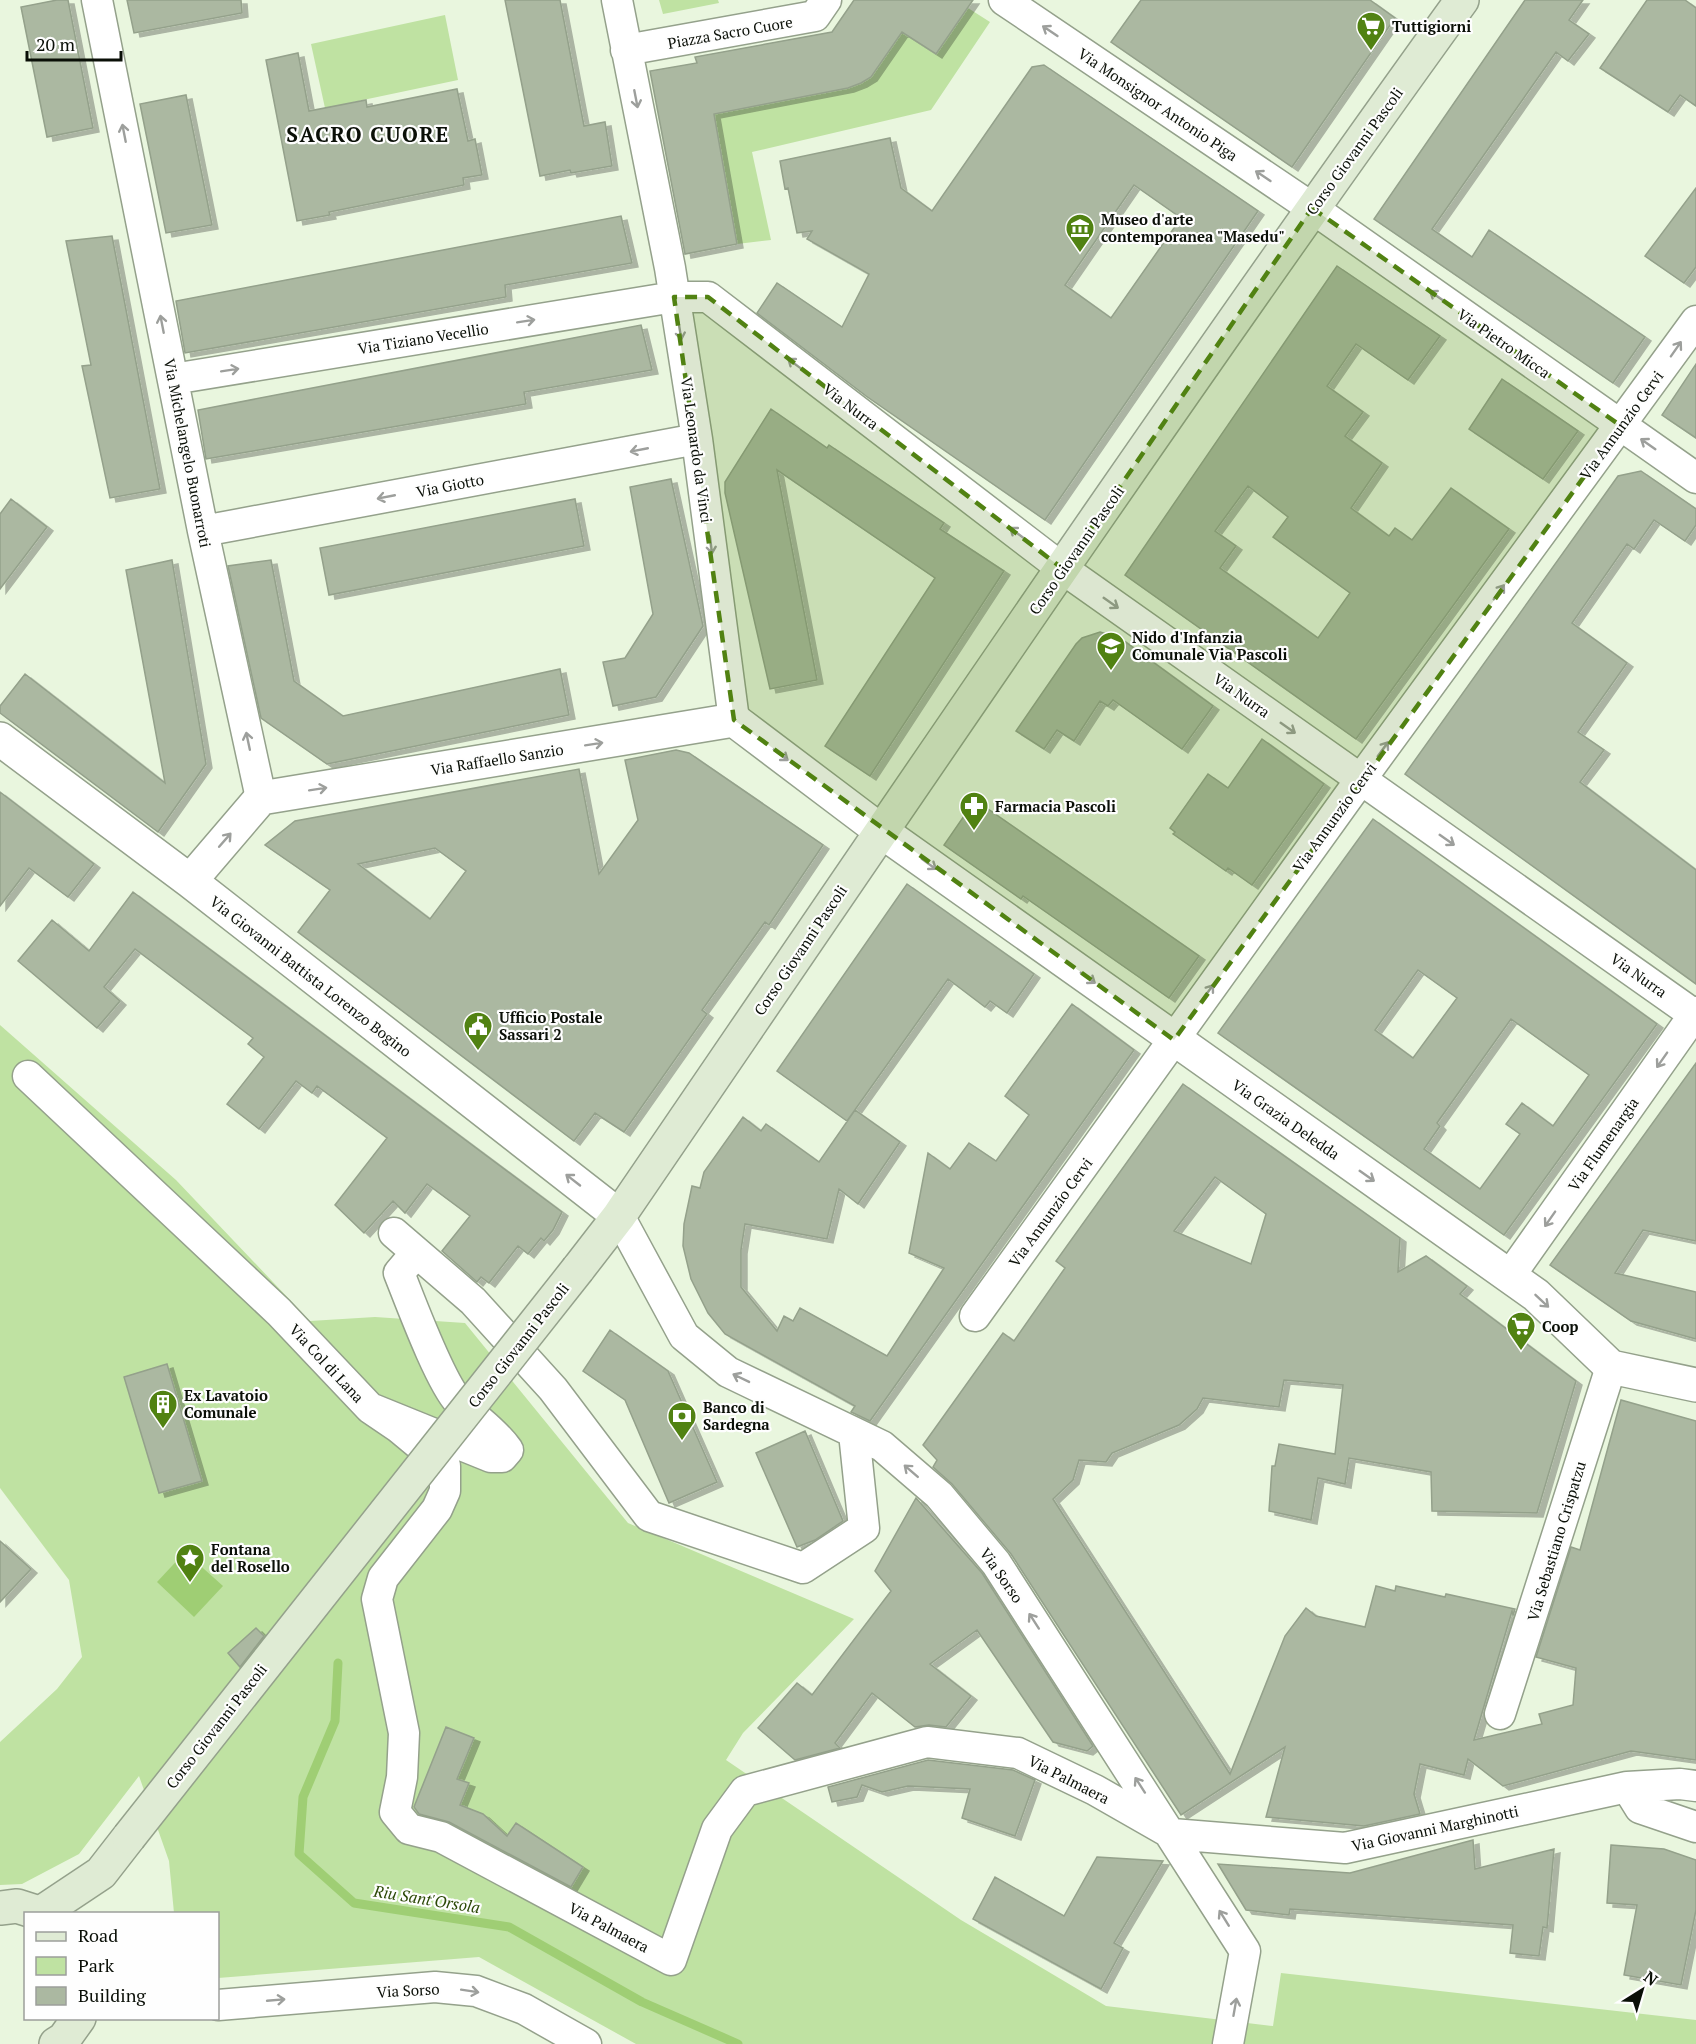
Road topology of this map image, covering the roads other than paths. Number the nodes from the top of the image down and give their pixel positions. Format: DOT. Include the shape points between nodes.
graph roads {
  1 [pos="97,0"];
  2 [pos="616,0"];
  3 [pos="826,0"];
  4 [pos="1004,0"];
  5 [pos="1462,0"];
  6 [pos="626,50"];
  7 [pos="1312,208"];
  8 [pos="674,297"];
  9 [pos="1696,321"];
  10 [pos="173,379"];
  11 [pos="1622,426"];
  12 [pos="697,439"];
  13 [pos="1696,478"];
  14 [pos="203,531"];
  15 [pos="1063,569"];
  16 [pos="734,720"];
  17 [pos="0,739"];
  18 [pos="1361,780"];
  19 [pos="261,798"];
  20 [pos="881,831"];
  21 [pos="189,881"];
  22 [pos="1696,1014"];
  23 [pos="1174,1040"];
  24 [pos="28,1076"];
  25 [pos="619,1216"];
  26 [pos="394,1233"];
  27 [pos="416,1253"];
  28 [pos="1509,1276"];
  29 [pos="975,1316"];
  30 [pos="1611,1367"];
  31 [pos="1696,1385"];
  32 [pos="370,1408"];
  33 [pos="854,1433"];
  34 [pos="1500,1714"];
  35 [pos="1696,1786"];
  36 [pos="1627,1787"];
  37 [pos="1696,1827"];
  38 [pos="1172,1834"];
  39 [pos="101,1873"];
  40 [pos="0,1908"];
  41 [pos="38,1912"];
  42 [pos="43,1912"];
  43 [pos="89,1912"];
  44 [pos="219,2005"];
  45 [pos="586,2044"];
  46 [pos="1228,2044"];
  10 -- 1 [label="street, Via Michelangelo Buonarroti, one-way"];
  2 -- 6 [label="street, Via Leonardo da Vinci"];
  3 -- 6 [label="street, Piazza Sacro Cuore" via="815,16"];
  7 -- 4 [label="street, Via Monsignor Antonio Piga, one-way"];
  5 -- 7 [label="main road, Corso Giovanni Pascoli"];
  6 -- 8 [label="street, Via Leonardo da Vinci, one-way"];
  11 -- 7 [label="street, Via Pietro Micca, one-way"];
  7 -- 15 [label="main road, Corso Giovanni Pascoli"];
  10 -- 8 [label="street, Via Tiziano Vecellio, one-way"];
  8 -- 12 [label="street, Via Leonardo da Vinci, one-way"];
  15 -- 8 [label="street, Via Nurra, one-way" via="708,297"];
  11 -- 9 [label="street, Via Annunzio Cervi, one-way"];
  10 -- 14 [label="street, Via Michelangelo Buonarroti"];
  13 -- 11 [label="street, Via Pietro Micca, one-way"];
  18 -- 11 [label="street, Via Annunzio Cervi, one-way"];
  12 -- 14 [label="street, Via Giotto, one-way"];
  12 -- 16 [label="street, Via Leonardo da Vinci, one-way"];
  19 -- 14 [label="street, Via Michelangelo Buonarroti, one-way"];
  15 -- 18 [label="street, Via Nurra, one-way"];
  15 -- 20 [label="main road, Corso Giovanni Pascoli"];
  19 -- 16 [label="street, Via Raffaello Sanzio, one-way"];
  16 -- 20 [label="street, one-way"];
  17 -- 21 [label="street, Via Giovanni Battista Lorenzo Bogino"];
  18 -- 22 [label="street, Via Nurra, one-way"];
  23 -- 18 [label="street, Via Annunzio Cervi, one-way"];
  21 -- 19 [label="street, one-way"];
  20 -- 23 [label="street, Via Grazia Deledda, one-way"];
  20 -- 25 [label="main road, Corso Giovanni Pascoli"];
  25 -- 21 [label="street, Via Giovanni Battista Lorenzo Bogino, one-way"];
  22 -- 28 [label="street, Via Flumenargia, one-way"];
  23 -- 28 [label="street, Via Grazia Deledda, one-way"];
  23 -- 29 [label="street, Via Annunzio Cervi"];
  24 -- 32 [label="street, Via Col di Lana" via="279,1312"];
  33 -- 25 [label="street, Via Sorso, one-way" via="728,1372 684,1335"];
  25 -- 39 [label="main road, Corso Giovanni Pascoli, bridge"];
  26 -- 27 [label="street"];
  27 -- 32 [label="street, Via Col di Lana" via="399,1273 442,1372 458,1401 497,1433 508,1450 502,1457 490,1457"];
  27 -- 33 [label="street" via="473,1301 553,1389 649,1516 803,1568 864,1528"];
  28 -- 30 [label="street, Via Grazia Deledda, one-way" via="1536,1295"];
  30 -- 31 [label="street"];
  30 -- 34 [label="street, Via Sebastiano Crispatzu"];
  32 -- 38 [label="street, Via Palmaera" via="446,1466 445,1491 437,1509 383,1578 377,1599 404,1733 395,1812 409,1829 441,1837 671,1960 717,1829 745,1791 892,1750 927,1742 1018,1753 1095,1790"];
  38 -- 33 [label="street, Via Sorso, one-way" via="996,1563 939,1495 882,1446"];
  35 -- 36 [label="street, Via Giovanni Marghinotti"];
  36 -- 37 [label="street" via="1640,1808"];
  36 -- 38 [label="street, Via Giovanni Marghinotti" via="1345,1848"];
  46 -- 38 [label="street, Via Sorso, one-way" via="1245,1951"];
  39 -- 42 [label="main road, Corso Giovanni Pascoli"];
  39 -- 43 [label="main road, Corso Giovanni Pascoli"];
  40 -- 41 [label="main road" via="17,1906"];
  44 -- 45 [label="street, Via Sorso, one-way" via="435,1987 476,1991 524,2009"];
}
